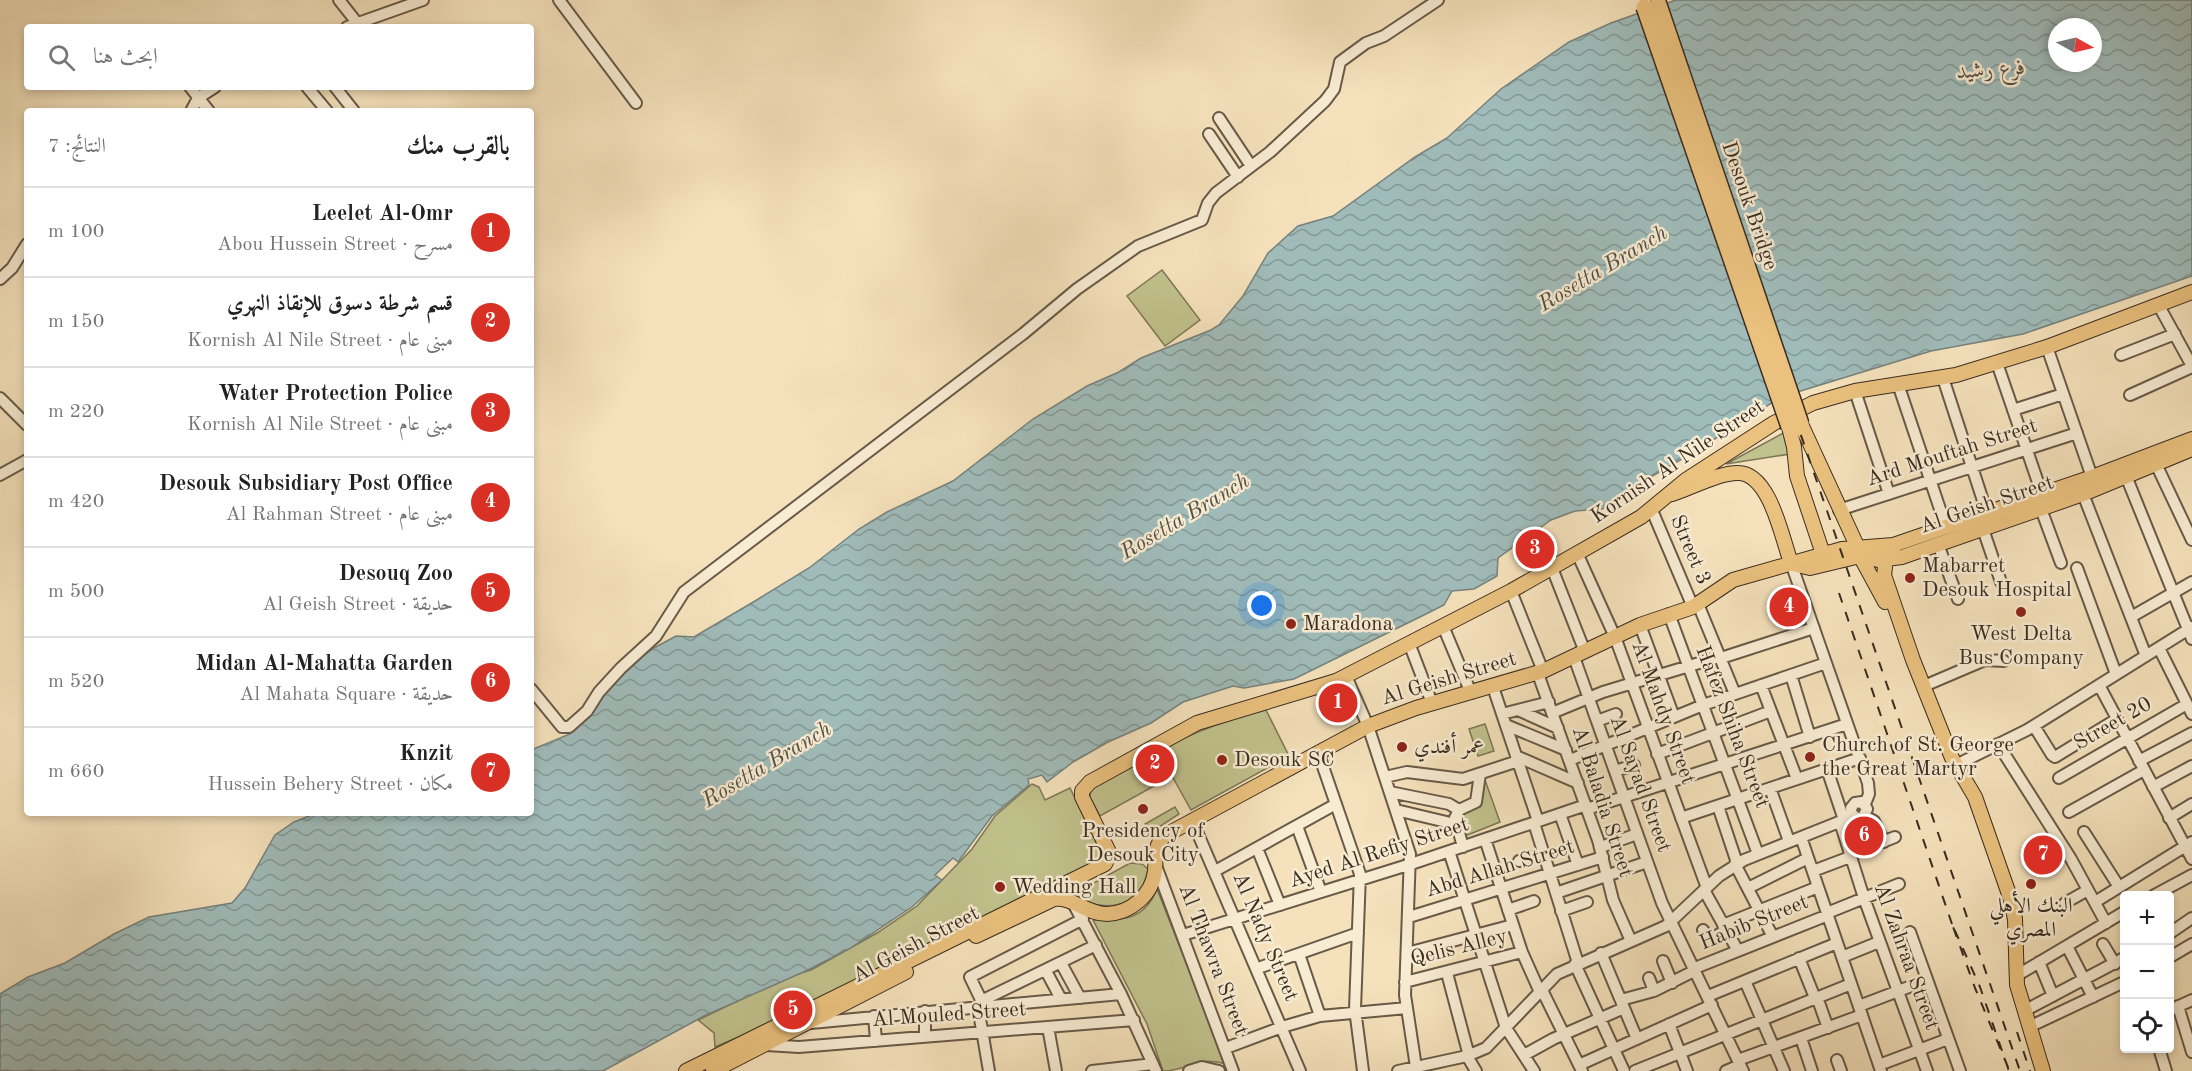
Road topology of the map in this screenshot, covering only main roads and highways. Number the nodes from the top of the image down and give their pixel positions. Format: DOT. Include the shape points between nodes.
graph roads {
  1 [pos="1651,4"];
  2 [pos="2192,292"];
  3 [pos="1795,426"];
  4 [pos="2192,447"];
  5 [pos="2130,470"];
  6 [pos="1662,498"];
  7 [pos="2036,503"];
  8 [pos="1859,552"];
  9 [pos="1823,554"];
  10 [pos="1886,560"];
  11 [pos="1791,563"];
  12 [pos="1913,660"];
  13 [pos="1110,857"];
  14 [pos="686,1071"];
  15 [pos="713,1071"];
  16 [pos="2043,1071"];
  1 -- 3 [label="highway, Desouk Bridge, bridge"];
  2 -- 6 [label="main road, Kornish Al Nile Street" via="1997,363 1943,378 1834,395 1793,412"];
  3 -- 8 [label="main road"];
  3 -- 9 [label="main road" via="1797,476"];
  4 -- 5 [label="main road, Al Geish Street"];
  4 -- 5 [label="main road, Al Geish Street" via="2156,464"];
  5 -- 7 [label="main road, Al Geish Street" via="2092,477"];
  5 -- 7 [label="main road, Al Geish Street" via="2084,494"];
  6 -- 11 [label="main road" via="1730,474 1748,475 1767,493"];
  6 -- 13 [label="main road, Kornish Al Nile Street" via="1552,568 1346,676 1313,690 1197,723 1090,782 1082,797"];
  7 -- 8 [label="main road, Al Geish Street" via="1987,513 1889,547"];
  7 -- 10 [label="main road, Al Geish Street" via="1983,529"];
  8 -- 9 [label="main road, Al Geish Street"];
  8 -- 10 [label="main road, Al Geish Street"];
  8 -- 11 [label="main road, Al Geish Street" via="1815,568"];
  8 -- 12 [label="main road" via="1905,651"];
  9 -- 11 [label="main road, Al Geish Street"];
  10 -- 12 [label="main road" via="1884,575"];
  11 -- 15 [label="main road, Al Geish Street" via="1732,580 1695,606 1640,625 1541,673 1432,703 1368,726 1160,840 1149,889 1130,908 1105,914 1059,898 1048,900"];
  12 -- 16 [label="main road" via="1956,765 1975,797 2013,905 2016,976"];
  13 -- 14 [label="main road, Al Geish Street" via="1106,864"];
}
